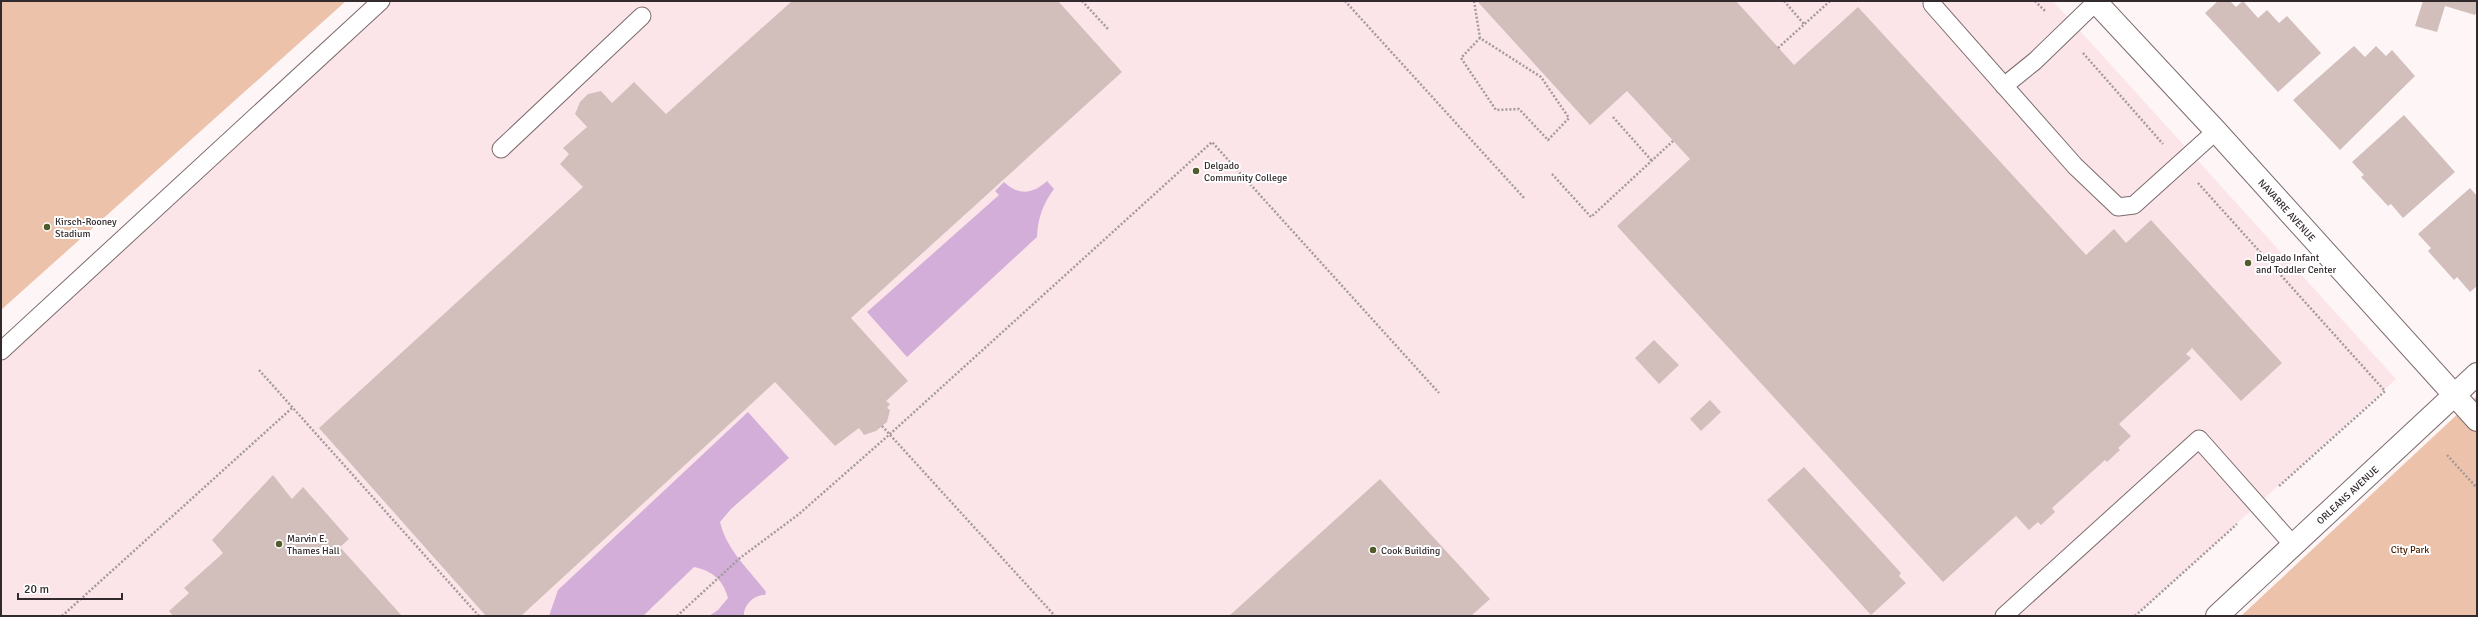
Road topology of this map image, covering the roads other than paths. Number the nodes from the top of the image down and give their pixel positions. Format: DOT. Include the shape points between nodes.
graph roads {
  1 [pos="381,1"];
  2 [pos="2096,1"];
  3 [pos="1932,4"];
  4 [pos="642,16"];
  5 [pos="2004,86"];
  6 [pos="2216,131"];
  7 [pos="501,149"];
  8 [pos="1,351"];
  9 [pos="2477,374"];
  10 [pos="2455,396"];
  11 [pos="2477,420"];
  12 [pos="2294,546"];
  13 [pos="2004,616"];
  14 [pos="2217,616"];
  1 -- 8 [label="lane"];
  2 -- 5 [label="lane" via="2035,62"];
  2 -- 6 [label="street, NAVARRE AVENUE"];
  3 -- 5 [label="lane"];
  4 -- 7 [label="lane"];
  5 -- 6 [label="lane" via="2075,166 2118,207 2134,205"];
  6 -- 10 [label="street, NAVARRE AVENUE"];
  9 -- 10 [label="street, ORLEANS AVENUE"];
  10 -- 11 [label="street, NAVARRE AVENUE"];
  10 -- 12 [label="street, ORLEANS AVENUE"];
  12 -- 13 [label="lane" via="2199,439"];
  12 -- 14 [label="street, ORLEANS AVENUE"];
}
